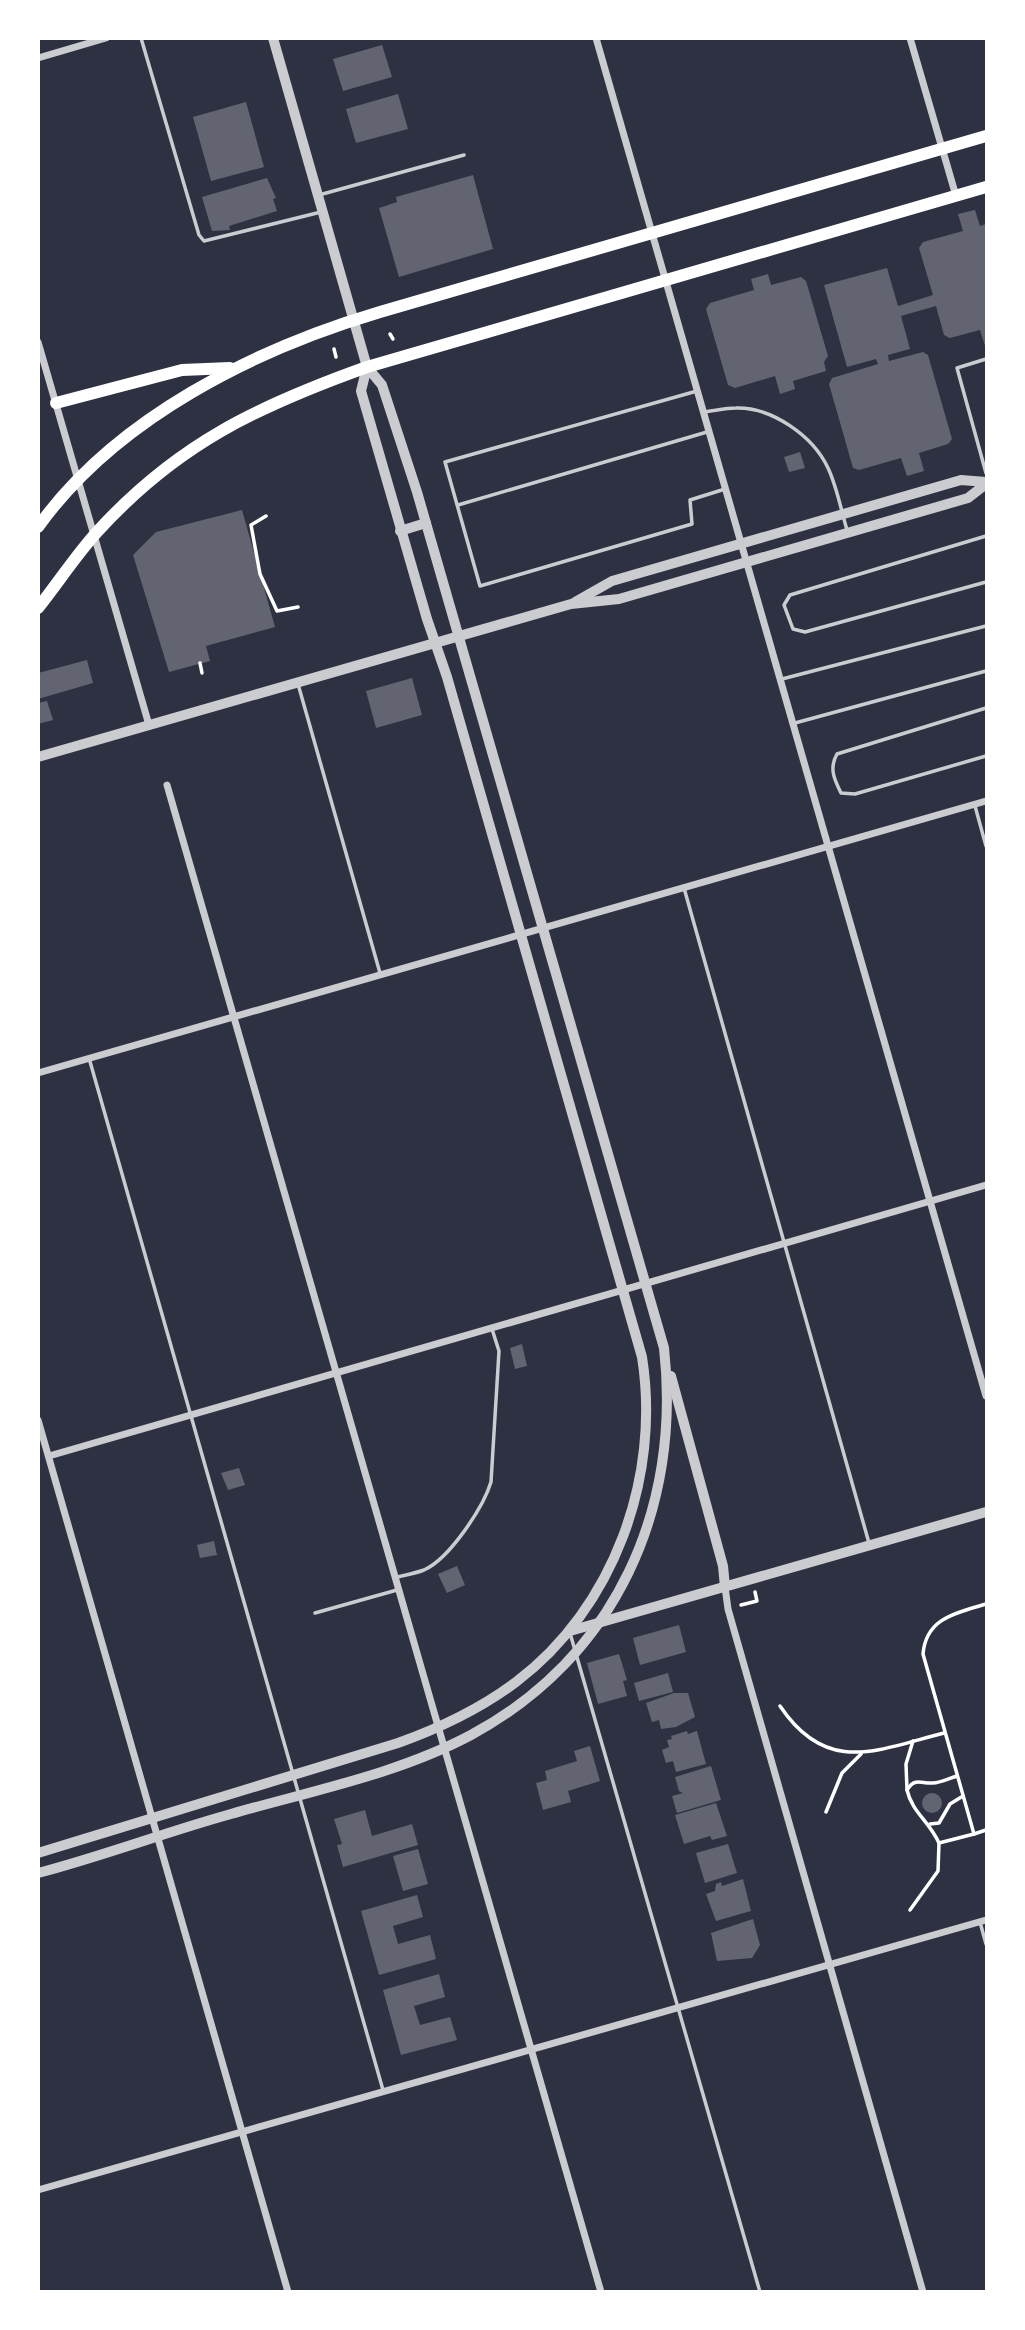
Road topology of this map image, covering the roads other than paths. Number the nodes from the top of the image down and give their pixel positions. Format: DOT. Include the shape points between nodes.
graph roads {
  1 [pos="106,38"];
  2 [pos="141,38"];
  3 [pos="273,38"];
  4 [pos="596,38"];
  5 [pos="910,38"];
  6 [pos="38,58"];
  7 [pos="986,136"];
  8 [pos="942,149"];
  9 [pos="464,155"];
  10 [pos="986,187"];
  11 [pos="318,195"];
  12 [pos="956,196"];
  13 [pos="323,211"];
  14 [pos="651,232"];
  15 [pos="666,282"];
  16 [pos="354,320"];
  17 [pos="38,342"];
  18 [pos="986,359"];
  19 [pos="367,367"];
  20 [pos="234,368"];
  21 [pos="697,391"];
  22 [pos="57,403"];
  23 [pos="703,412"];
  24 [pos="709,431"];
  25 [pos="986,473"];
  26 [pos="79,481"];
  27 [pos="986,483"];
  28 [pos="725,489"];
  29 [pos="457,506"];
  30 [pos="842,516"];
  31 [pos="426,523"];
  32 [pos="38,527"];
  33 [pos="400,531"];
  34 [pos="847,532"];
  35 [pos="94,535"];
  36 [pos="986,536"];
  37 [pos="741,544"];
  38 [pos="747,562"];
  39 [pos="986,582"];
  40 [pos="571,604"];
  41 [pos="38,608"];
  42 [pos="986,626"];
  43 [pos="457,637"];
  44 [pos="435,643"];
  45 [pos="986,671"];
  46 [pos="780,680"];
  47 [pos="297,682"];
  48 [pos="986,708"];
  49 [pos="793,724"];
  50 [pos="149,725"];
  51 [pos="986,756"];
  52 [pos="38,757"];
  53 [pos="167,785"];
  54 [pos="986,801"];
  55 [pos="975,804"];
  56 [pos="986,846"];
  57 [pos="828,847"];
  58 [pos="684,888"];
  59 [pos="541,929"];
  60 [pos="522,935"];
  61 [pos="380,975"];
  62 [pos="235,1017"];
  63 [pos="89,1058"];
  64 [pos="38,1073"];
  65 [pos="986,1185"];
  66 [pos="930,1201"];
  67 [pos="785,1244"];
  68 [pos="644,1285"];
  69 [pos="624,1291"];
  70 [pos="492,1329"];
  71 [pos="664,1348"];
  72 [pos="337,1374"];
  73 [pos="986,1396"];
  74 [pos="190,1416"];
  75 [pos="38,1420"];
  76 [pos="49,1456"];
  77 [pos="986,1512"];
  78 [pos="870,1545"];
  79 [pos="395,1578"];
  80 [pos="725,1587"];
  81 [pos="398,1589"];
  82 [pos="315,1613"];
  83 [pos="600,1623"];
  84 [pos="570,1631"];
  85 [pos="575,1652"];
  86 [pos="438,1727"];
  87 [pos="444,1748"];
  88 [pos="293,1775"];
  89 [pos="298,1795"];
  90 [pos="152,1816"];
  91 [pos="158,1837"];
  92 [pos="38,1853"];
  93 [pos="38,1873"];
  94 [pos="983,1921"];
  95 [pos="986,1944"];
  96 [pos="829,1965"];
  97 [pos="678,2008"];
  98 [pos="532,2050"];
  99 [pos="383,2092"];
  100 [pos="242,2132"];
  101 [pos="38,2190"];
  102 [pos="288,2291"];
  103 [pos="601,2291"];
  104 [pos="760,2291"];
  105 [pos="923,2291"];
  1 -- 6 [label="street"];
  2 -- 13 [label="lane" via="204,241"];
  3 -- 11 [label="street"];
  4 -- 14 [label="street"];
  5 -- 8 [label="street"];
  7 -- 8 [label="main road"];
  8 -- 12 [label="street"];
  8 -- 14 [label="main road"];
  9 -- 11 [label="lane"];
  10 -- 12 [label="main road"];
  11 -- 13 [label="street"];
  12 -- 15 [label="main road"];
  13 -- 16 [label="street"];
  14 -- 15 [label="street"];
  14 -- 16 [label="main road"];
  15 -- 19 [label="main road"];
  15 -- 21 [label="street"];
  16 -- 19 [label="street"];
  16 -- 20 [label="main road"];
  17 -- 22 [label="street"];
  18 -- 25 [label="lane" via="957,368"];
  19 -- 31 [label="street" via="382,386"];
  19 -- 33 [label="street" via="361,391"];
  19 -- 35 [label="main road" via="298,391 235,422 162,471"];
  20 -- 22 [label="main road" via="182,370"];
  20 -- 26 [label="main road" via="177,400"];
  21 -- 23 [label="street"];
  21 -- 29 [label="lane" via="446,462"];
  22 -- 26 [label="street"];
  23 -- 24 [label="street"];
  23 -- 30 [label="lane" via="738,407 764,413 795,429 816,447 828,469"];
  24 -- 28 [label="street"];
  24 -- 29 [label="lane"];
  26 -- 32 [label="main road"];
  26 -- 35 [label="street"];
  27 -- 30 [label="street" via="961,480"];
  27 -- 34 [label="street" via="968,498"];
  28 -- 29 [label="lane" via="690,500 692,524 480,586"];
  28 -- 37 [label="street"];
  30 -- 34 [label="lane"];
  30 -- 37 [label="street"];
  31 -- 33 [label="street"];
  31 -- 43 [label="street"];
  33 -- 44 [label="street"];
  34 -- 38 [label="street"];
  35 -- 41 [label="main road"];
  35 -- 50 [label="street"];
  36 -- 39 [label="lane" via="790,595 784,605 793,629 805,632"];
  37 -- 38 [label="street"];
  37 -- 40 [label="street" via="612,581"];
  38 -- 40 [label="street" via="620,599"];
  38 -- 46 [label="street"];
  40 -- 43 [label="street"];
  42 -- 46 [label="lane"];
  43 -- 44 [label="street"];
  43 -- 59 [label="street"];
  44 -- 47 [label="street"];
  44 -- 60 [label="street"];
  45 -- 49 [label="lane"];
  46 -- 49 [label="street"];
  47 -- 50 [label="street"];
  47 -- 61 [label="lane"];
  48 -- 51 [label="lane" via="837,754 832,762 841,793 855,794"];
  49 -- 57 [label="street"];
  50 -- 52 [label="street"];
  53 -- 62 [label="street"];
  54 -- 55 [label="street"];
  55 -- 56 [label="lane"];
  55 -- 57 [label="street"];
  57 -- 58 [label="street"];
  57 -- 66 [label="street"];
  58 -- 59 [label="street"];
  58 -- 67 [label="lane"];
  59 -- 60 [label="street"];
  59 -- 68 [label="street"];
  60 -- 61 [label="street"];
  60 -- 69 [label="street"];
  61 -- 62 [label="street"];
  62 -- 63 [label="street"];
  62 -- 72 [label="street"];
  63 -- 64 [label="street"];
  63 -- 74 [label="lane"];
  65 -- 66 [label="street"];
  66 -- 67 [label="street"];
  66 -- 73 [label="street"];
  67 -- 68 [label="street"];
  67 -- 78 [label="lane"];
  68 -- 69 [label="street"];
  68 -- 71 [label="street"];
  69 -- 70 [label="street"];
  69 -- 84 [label="street" via="644,1374 642,1465 634,1506 618,1548 592,1600"];
  70 -- 72 [label="street"];
  70 -- 79 [label="lane" via="499,1351 491,1482 486,1498 468,1528 427,1569"];
  71 -- 80 [label="street"];
  71 -- 83 [label="street" via="669,1407 662,1475 644,1539"];
  72 -- 74 [label="street"];
  72 -- 79 [label="street"];
  74 -- 76 [label="street"];
  74 -- 88 [label="lane"];
  75 -- 76 [label="street"];
  76 -- 90 [label="street"];
  77 -- 78 [label="street"];
  78 -- 80 [label="street"];
  79 -- 81 [label="street"];
  80 -- 83 [label="street"];
  80 -- 96 [label="street"];
  81 -- 82 [label="lane"];
  81 -- 86 [label="street"];
  83 -- 84 [label="street"];
  83 -- 85 [label="street"];
  84 -- 85 [label="lane"];
  84 -- 86 [label="street" via="516,1682"];
  85 -- 87 [label="street" via="510,1711"];
  85 -- 97 [label="lane"];
  86 -- 87 [label="street"];
  86 -- 88 [label="street"];
  87 -- 89 [label="street"];
  87 -- 98 [label="street"];
  88 -- 89 [label="lane"];
  88 -- 90 [label="street"];
  89 -- 91 [label="street"];
  89 -- 99 [label="lane"];
  90 -- 91 [label="street"];
  90 -- 92 [label="street"];
  91 -- 93 [label="street"];
  91 -- 100 [label="street"];
  94 -- 95 [label="lane"];
  94 -- 96 [label="street"];
  96 -- 97 [label="street"];
  96 -- 105 [label="street"];
  97 -- 98 [label="street"];
  97 -- 104 [label="lane"];
  98 -- 99 [label="street"];
  98 -- 103 [label="street"];
  99 -- 100 [label="street"];
  100 -- 101 [label="street"];
  100 -- 102 [label="street"];
}
